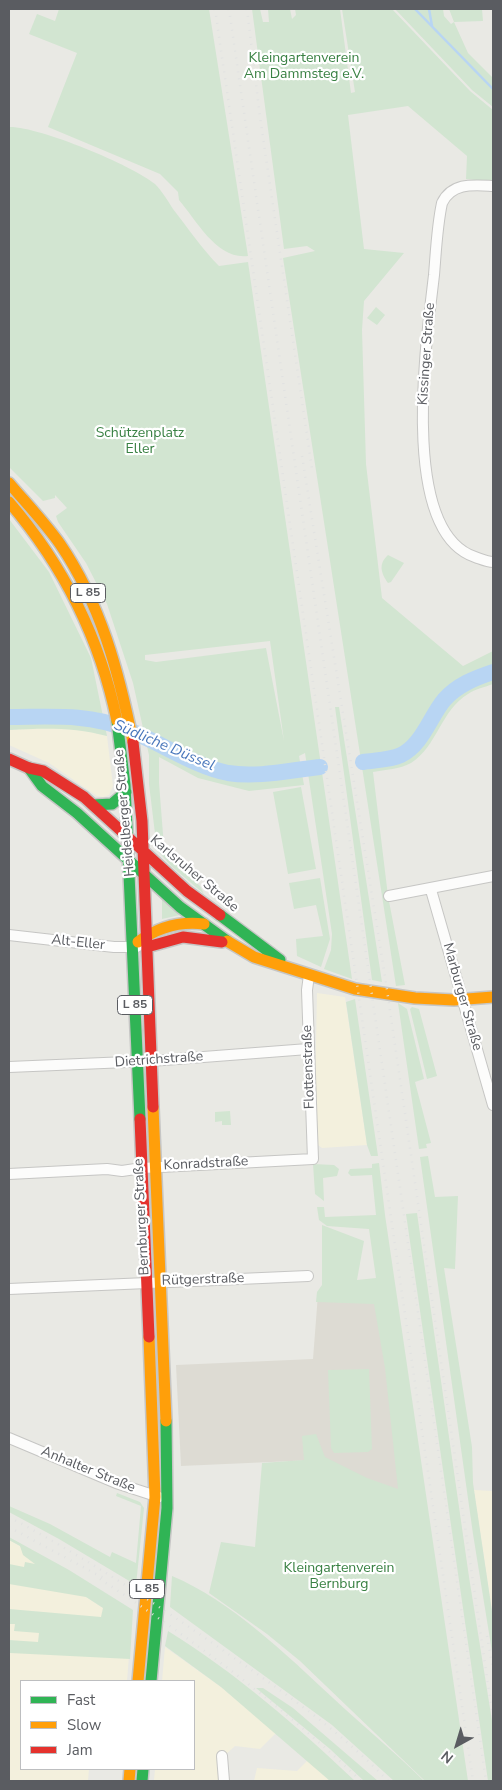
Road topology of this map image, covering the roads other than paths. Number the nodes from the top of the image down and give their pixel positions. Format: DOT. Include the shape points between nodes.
graph roads {
  1 [pos="493,186"];
  2 [pos="9,484"];
  3 [pos="9,502"];
  4 [pos="493,562"];
  5 [pos="9,758"];
  6 [pos="29,768"];
  7 [pos="126,792"];
  8 [pos="93,805"];
  9 [pos="128,837"];
  10 [pos="145,853"];
  11 [pos="128,859"];
  12 [pos="145,875"];
  13 [pos="493,876"];
  14 [pos="431,890"];
  15 [pos="389,896"];
  16 [pos="200,923"];
  17 [pos="9,935"];
  18 [pos="147,941"];
  19 [pos="231,944"];
  20 [pos="260,947"];
  21 [pos="132,948"];
  22 [pos="293,968"];
  23 [pos="309,975"];
  24 [pos="493,997"];
  25 [pos="462,1000"];
  26 [pos="308,1049"];
  27 [pos="151,1061"];
  28 [pos="137,1062"];
  29 [pos="9,1067"];
  30 [pos="493,1105"];
  31 [pos="313,1159"];
  32 [pos="155,1167"];
  33 [pos="142,1168"];
  34 [pos="9,1174"];
  35 [pos="308,1276"];
  36 [pos="147,1282"];
  37 [pos="160,1282"];
  38 [pos="9,1289"];
  39 [pos="9,1438"];
  40 [pos="155,1497"];
  41 [pos="168,1498"];
  42 [pos="138,1680"];
  43 [pos="151,1680"];
  44 [pos="222,1756"];
  45 [pos="224,1781"];
  1 -- 4 [label="street, Kissinger Straße" via="460,187 451,191 442,203 422,400 428,482 439,520 451,540 467,555"];
  2 -- 10 [label="main road, Heidelberger Straße / L 85" via="38,515 81,578 114,653 135,745"];
  3 -- 7 [label="main road, Heidelberger Straße / L 85" via="58,564 82,609 106,674 116,715"];
  5 -- 6 [label="main road, Karlsruher Straße"];
  6 -- 8 [label="main road, Karlsruher Straße" via="43,771"];
  6 -- 11 [label="main road, Karlsruher Straße" via="42,786"];
  7 -- 8 [label="main road" via="115,804"];
  7 -- 9 [label="main road, Heidelberger Straße / L 85"];
  8 -- 9 [label="main road, Karlsruher Straße"];
  9 -- 10 [label="main road, Karlsruher Straße"];
  9 -- 11 [label="main road, Heidelberger Straße / L 85"];
  10 -- 12 [label="main road, Heidelberger Straße / L 85"];
  10 -- 20 [label="main road, Karlsruher Straße" via="187,891"];
  11 -- 12 [label="main road, Karlsruher Straße"];
  11 -- 21 [label="main road, Heidelberger Straße / L 85"];
  12 -- 16 [label="main road, Karlsruher Straße"];
  12 -- 18 [label="main road, Heidelberger Straße / L 85"];
  13 -- 14 [label="street"];
  14 -- 15 [label="street"];
  14 -- 25 [label="street, Marburger Straße"];
  16 -- 18 [label="main road" via="172,924"];
  16 -- 19 [label="main road, Karlsruher Straße"];
  16 -- 20 [label="main road" via="219,926"];
  17 -- 21 [label="street, Alt-Eller"];
  18 -- 19 [label="main road" via="183,936"];
  18 -- 21 [label="main road"];
  18 -- 27 [label="main road, Bernburger Straße / L 85"];
  19 -- 22 [label="main road, Karlsruher Straße" via="254,957"];
  20 -- 22 [label="main road, Karlsruher Straße"];
  21 -- 28 [label="main road, Bernburger Straße / L 85"];
  22 -- 23 [label="main road, Karlsruher Straße"];
  23 -- 25 [label="main road, Karlsruher Straße" via="354,988 415,998"];
  23 -- 26 [label="street, Flottenstraße"];
  24 -- 25 [label="main road, Karlsruher Straße"];
  25 -- 30 [label="street, Marburger Straße"];
  26 -- 27 [label="street, Dietrichstraße"];
  26 -- 31 [label="street, Flottenstraße"];
  27 -- 28 [label="street, Dietrichstraße"];
  27 -- 32 [label="main road, Bernburger Straße / L 85"];
  28 -- 29 [label="street, Dietrichstraße"];
  28 -- 33 [label="main road, Bernburger Straße / L 85"];
  31 -- 32 [label="street, Konradstraße"];
  32 -- 33 [label="street, Konradstraße"];
  32 -- 37 [label="main road, Bernburger Straße / L 85"];
  33 -- 34 [label="street, Konradstraße"];
  33 -- 36 [label="main road, Bernburger Straße / L 85"];
  35 -- 37 [label="street, Rütgerstraße"];
  36 -- 37 [label="street, Rütgerstraße"];
  36 -- 38 [label="street, Rütgerstraße"];
  36 -- 40 [label="main road, Bernburger Straße / L 85"];
  37 -- 41 [label="main road, Bernburger Straße / L 85"];
  39 -- 40 [label="street, Anhalter Straße"];
  40 -- 41 [label="street, Anhalter Straße"];
  40 -- 42 [label="main road, L 85"];
  41 -- 43 [label="main road, L 85"];
  44 -- 45 [label="street"];
}
